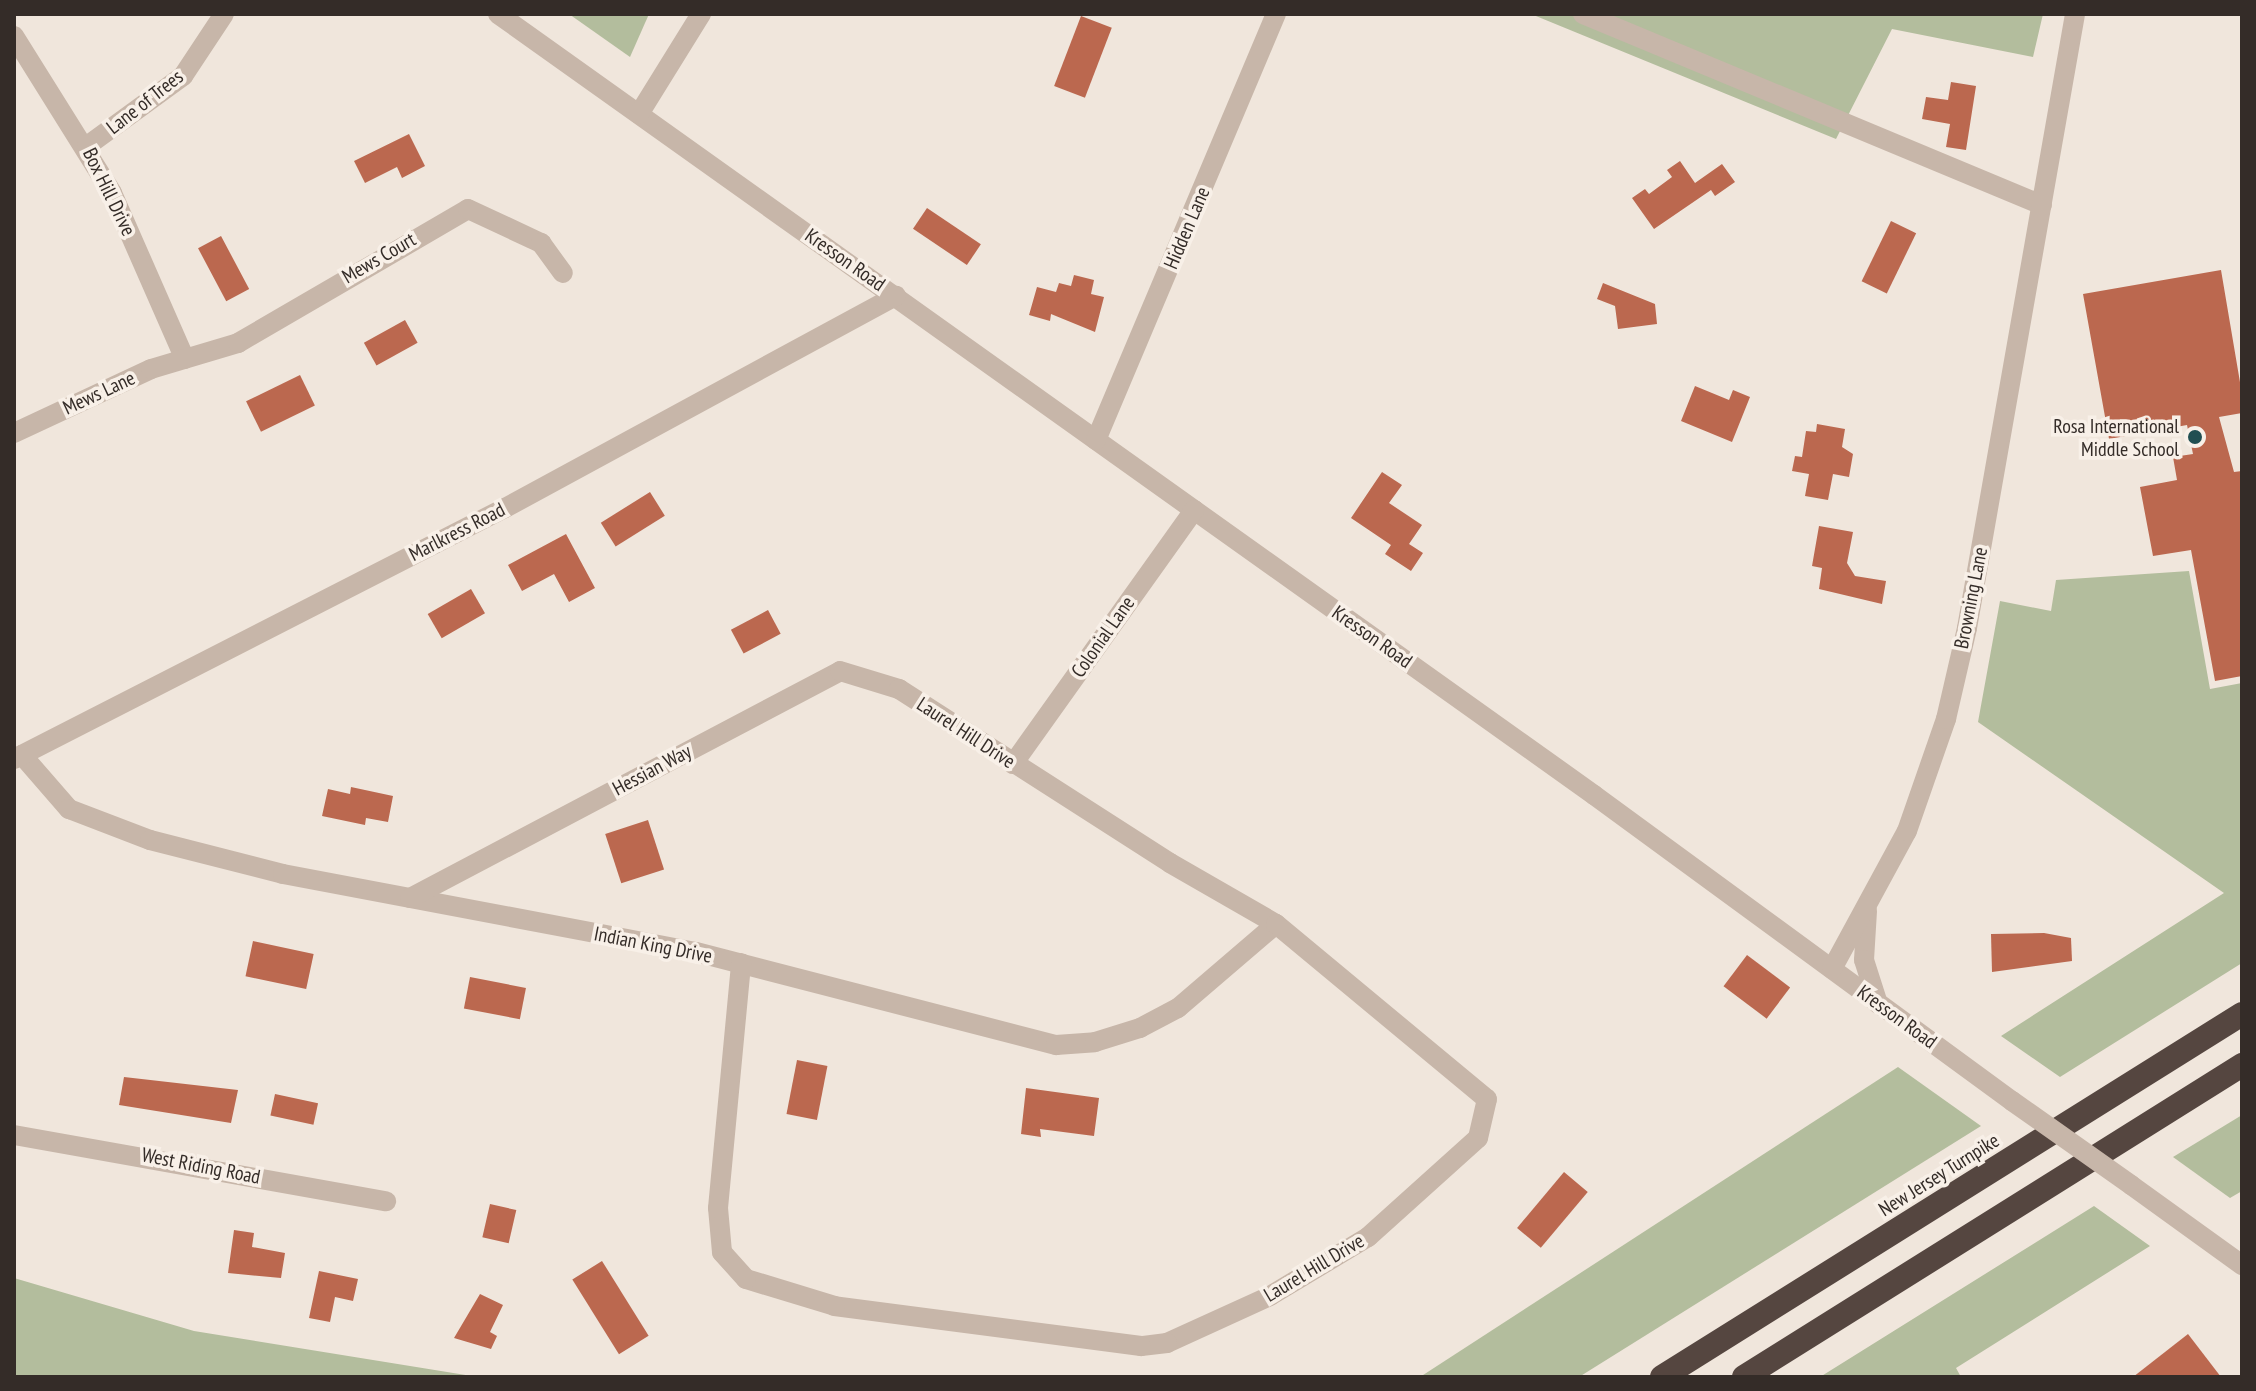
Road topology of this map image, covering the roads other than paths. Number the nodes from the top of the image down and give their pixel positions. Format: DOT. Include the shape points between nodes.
graph roads {
  1 [pos="224,14"];
  2 [pos="498,14"];
  3 [pos="701,14"];
  4 [pos="1276,14"];
  5 [pos="1583,14"];
  6 [pos="2075,14"];
  7 [pos="14,36"];
  8 [pos="639,114"];
  9 [pos="87,146"];
  10 [pos="2042,205"];
  11 [pos="563,273"];
  12 [pos="896,296"];
  13 [pos="185,359"];
  14 [pos="14,433"];
  15 [pos="1096,440"];
  16 [pos="1194,510"];
  17 [pos="899,689"];
  18 [pos="18,757"];
  19 [pos="1013,764"];
  20 [pos="410,898"];
  21 [pos="1868,903"];
  22 [pos="1276,924"];
  23 [pos="741,963"];
  24 [pos="1832,969"];
  25 [pos="1878,1004"];
  26 [pos="2242,1014"];
  27 [pos="2242,1065"];
  28 [pos="14,1135"];
  29 [pos="386,1201"];
  30 [pos="2242,1265"];
  31 [pos="1662,1377"];
  32 [pos="1744,1377"];
  1 -- 9 [label="street, Lane of Trees" via="183,76"];
  2 -- 8 [label="street, Kresson Road"];
  3 -- 8 [label="street"];
  4 -- 15 [label="street, Hidden Lane"];
  5 -- 10 [label="street"];
  6 -- 10 [label="street, Browning Lane"];
  7 -- 9 [label="street, Box Hill Drive"];
  8 -- 12 [label="street, Kresson Road"];
  9 -- 13 [label="street, Box Hill Drive"];
  10 -- 21 [label="street, Browning Lane" via="1946,719 1907,831"];
  11 -- 13 [label="street, Mews Court" via="541,243 468,209 238,343"];
  12 -- 15 [label="street, Kresson Road"];
  12 -- 18 [label="street, Marlkress Road" via="505,508"];
  13 -- 14 [label="street, Mews Lane" via="151,369"];
  15 -- 16 [label="street, Kresson Road"];
  16 -- 19 [label="street, Colonial Lane"];
  16 -- 24 [label="street, Kresson Road"];
  17 -- 19 [label="street, Laurel Hill Drive"];
  17 -- 20 [label="street, Hessian Way" via="840,671"];
  18 -- 20 [label="street, Indian King Drive" via="55,798 97,822 283,874"];
  19 -- 22 [label="street, Laurel Hill Drive"];
  20 -- 23 [label="street, Indian King Drive"];
  21 -- 24 [label="street, Browning Lane"];
  21 -- 25 [label="street" via="1864,960"];
  22 -- 23 [label="street, Indian King Drive" via="1178,1008 1140,1028 1084,1045 1056,1045"];
  22 -- 23 [label="street, Laurel Hill Drive" via="1487,1099 1478,1138 1335,1260 1167,1343 1141,1346 835,1306 746,1279 728,1263 718,1208"];
  24 -- 25 [label="street, Kresson Road"];
  25 -- 30 [label="street, Kresson Road, bridge"];
  26 -- 31 [label="highway, New Jersey Turnpike"];
  27 -- 32 [label="highway"];
  28 -- 29 [label="street, West Riding Road"];
}
